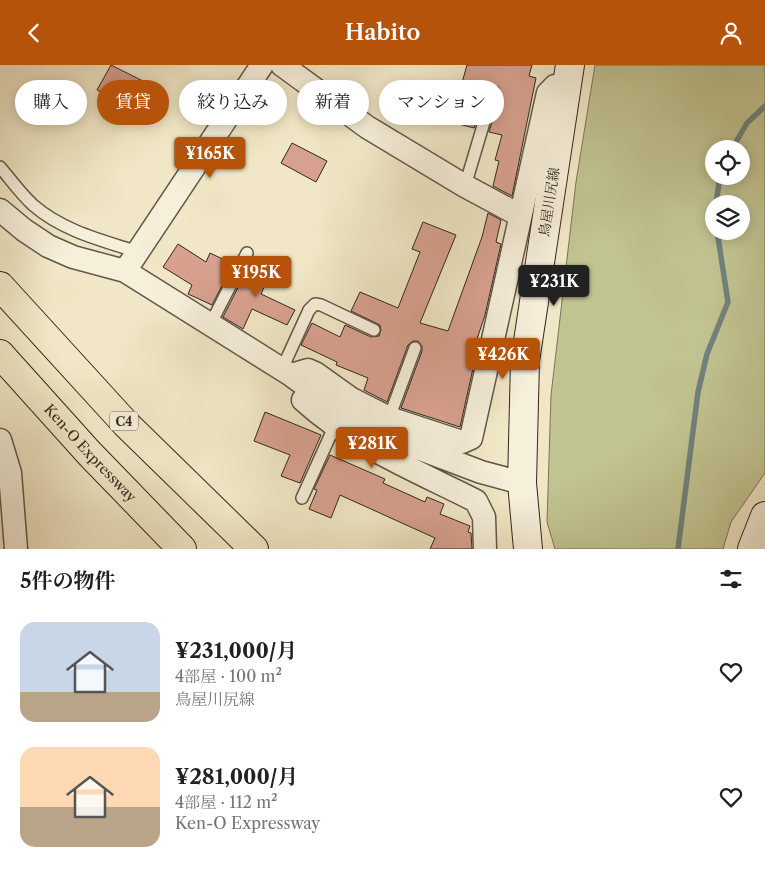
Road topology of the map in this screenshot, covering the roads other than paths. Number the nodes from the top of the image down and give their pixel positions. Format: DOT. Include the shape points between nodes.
graph roads {
  1 [pos="262,65"];
  2 [pos="282,65"];
  3 [pos="568,76"];
  4 [pos="483,125"];
  5 [pos="0,167"];
  6 [pos="465,186"];
  7 [pos="0,210"];
  8 [pos="520,215"];
  9 [pos="138,252"];
  10 [pos="247,253"];
  11 [pos="125,271"];
  12 [pos="0,286"];
  13 [pos="210,325"];
  14 [pos="374,329"];
  15 [pos="415,347"];
  16 [pos="0,355"];
  17 [pos="286,372"];
  18 [pos="389,418"];
  19 [pos="335,425"];
  20 [pos="0,441"];
  21 [pos="522,483"];
  22 [pos="302,498"];
  23 [pos="765,516"];
  24 [pos="16,549"];
  25 [pos="182,549"];
  26 [pos="254,549"];
  27 [pos="486,549"];
  28 [pos="528,549"];
  29 [pos="752,549"];
  1 -- 9 [label="street"];
  2 -- 6 [label="street" via="367,127"];
  3 -- 8 [label="street" via="548,93"];
  3 -- 21 [label="main road, 鳥屋川尻線" via="525,361"];
  4 -- 6 [label="lane"];
  5 -- 9 [label="lane" via="32,204 52,219 81,235"];
  6 -- 8 [label="street"];
  7 -- 11 [label="street" via="48,246 73,257"];
  8 -- 18 [label="street" via="471,438 462,442"];
  9 -- 11 [label="street"];
  10 -- 13 [label="lane"];
  11 -- 13 [label="street"];
  12 -- 26 [label="highway, C4" via="126,424"];
  13 -- 17 [label="street"];
  14 -- 17 [label="lane" via="315,304 309,310"];
  15 -- 18 [label="lane"];
  16 -- 25 [label="highway, Ken-O Expressway"];
  17 -- 18 [label="street" via="308,370 316,373 350,398"];
  17 -- 19 [label="street" via="300,396"];
  17 -- 21 [label="street" via="378,433 430,454"];
  19 -- 22 [label="lane"];
  19 -- 27 [label="street" via="394,460 476,501 484,517"];
  20 -- 24 [label="street" via="10,473"];
  21 -- 28 [label="main road, 鳥屋川尻線"];
  23 -- 29 [label="main road"];
}
